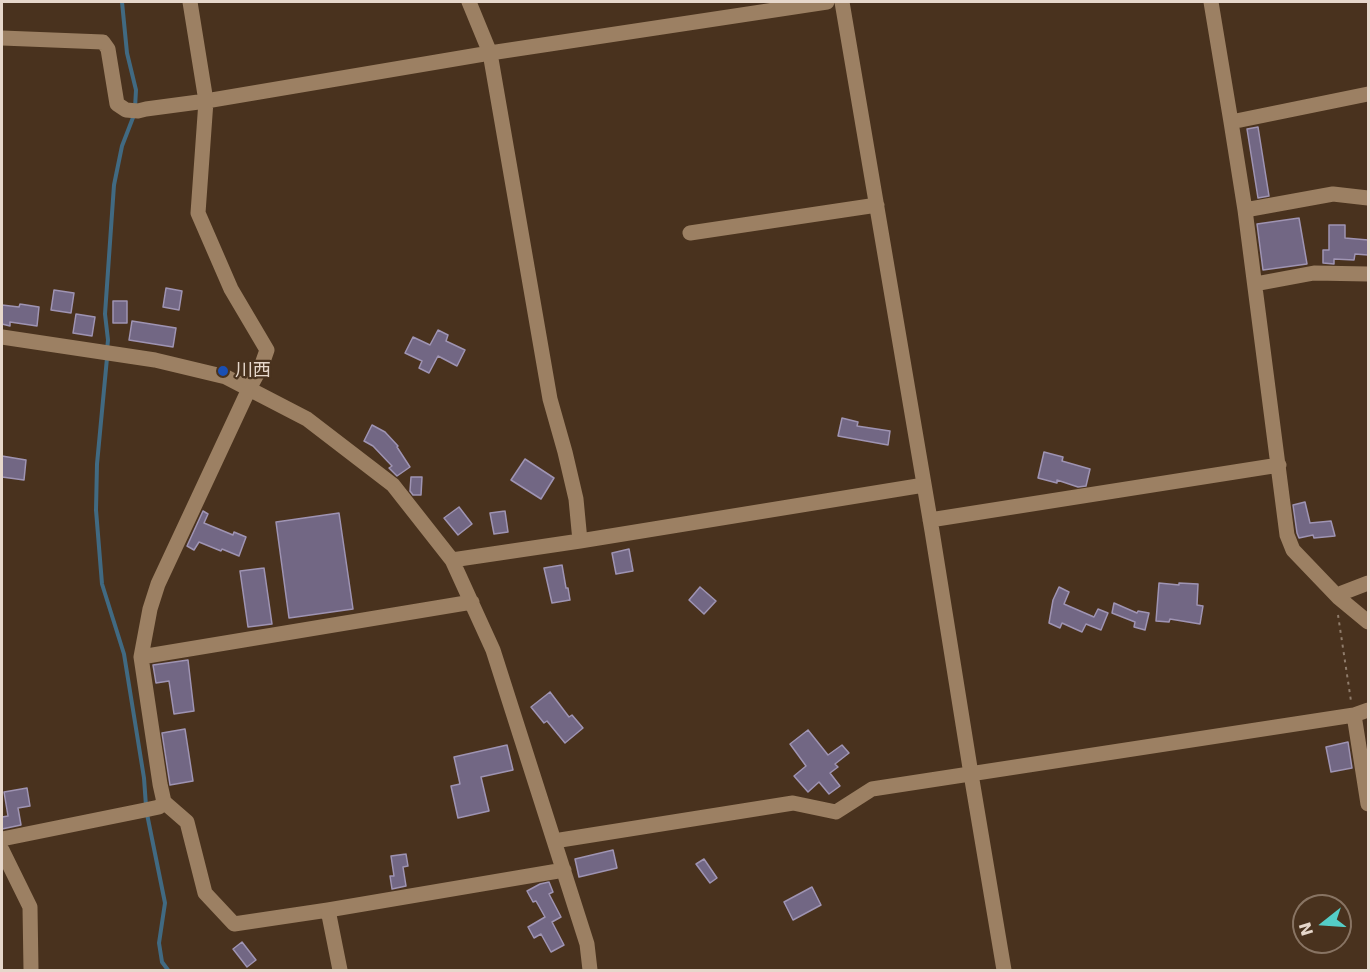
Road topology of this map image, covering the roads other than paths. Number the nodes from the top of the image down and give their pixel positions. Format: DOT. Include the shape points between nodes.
graph roads {
  1 [pos="190,2"];
  2 [pos="469,2"];
  3 [pos="827,2"];
  4 [pos="842,2"];
  5 [pos="1210,2"];
  6 [pos="2,38"];
  7 [pos="490,53"];
  8 [pos="1368,94"];
  9 [pos="206,101"];
  10 [pos="1231,122"];
  11 [pos="1368,198"];
  12 [pos="877,205"];
  13 [pos="1245,210"];
  14 [pos="690,233"];
  15 [pos="1368,274"];
  16 [pos="1254,284"];
  17 [pos="2,337"];
  18 [pos="249,388"];
  19 [pos="1279,465"];
  20 [pos="924,485"];
  21 [pos="930,520"];
  22 [pos="580,541"];
  23 [pos="452,560"];
  24 [pos="1368,583"];
  25 [pos="1339,597"];
  26 [pos="471,602"];
  27 [pos="1368,622"];
  28 [pos="141,657"];
  29 [pos="1361,712"];
  30 [pos="970,774"];
  31 [pos="164,802"];
  32 [pos="1368,804"];
  33 [pos="2,839"];
  34 [pos="554,841"];
  35 [pos="2,850"];
  36 [pos="564,870"];
  37 [pos="328,910"];
  38 [pos="31,970"];
  39 [pos="340,970"];
  40 [pos="590,970"];
  41 [pos="1004,970"];
  1 -- 9 [label="street"];
  2 -- 7 [label="street"];
  3 -- 7 [label="street"];
  4 -- 12 [label="street"];
  5 -- 10 [label="street"];
  6 -- 9 [label="street" via="103,42 108,49 117,104 132,111"];
  7 -- 9 [label="street"];
  7 -- 22 [label="street" via="550,399 576,499"];
  8 -- 10 [label="street"];
  9 -- 18 [label="street" via="198,213 231,289 267,350"];
  10 -- 13 [label="street"];
  11 -- 13 [label="street" via="1333,194"];
  12 -- 14 [label="street"];
  12 -- 20 [label="street"];
  13 -- 16 [label="street"];
  15 -- 16 [label="street" via="1314,273"];
  16 -- 19 [label="street"];
  17 -- 18 [label="street" via="155,360 226,377"];
  18 -- 23 [label="street" via="307,419 393,485"];
  18 -- 28 [label="street" via="158,584"];
  19 -- 21 [label="street"];
  19 -- 25 [label="street" via="1287,536 1293,550"];
  20 -- 21 [label="street"];
  20 -- 22 [label="street"];
  21 -- 30 [label="street"];
  22 -- 23 [label="street"];
  23 -- 26 [label="street"];
  24 -- 25 [label="street"];
  25 -- 27 [label="street"];
  26 -- 28 [label="street"];
  26 -- 34 [label="street" via="493,650"];
  28 -- 31 [label="street"];
  29 -- 30 [label="street"];
  29 -- 32 [label="street"];
  30 -- 34 [label="street" via="872,789 836,812 792,803"];
  30 -- 41 [label="street"];
  31 -- 33 [label="street" via="159,807"];
  31 -- 37 [label="street" via="187,822 205,893 234,924"];
  34 -- 36 [label="street"];
  35 -- 38 [label="street" via="30,907"];
  36 -- 37 [label="street"];
  36 -- 40 [label="street" via="587,944"];
  37 -- 39 [label="street"];
}
